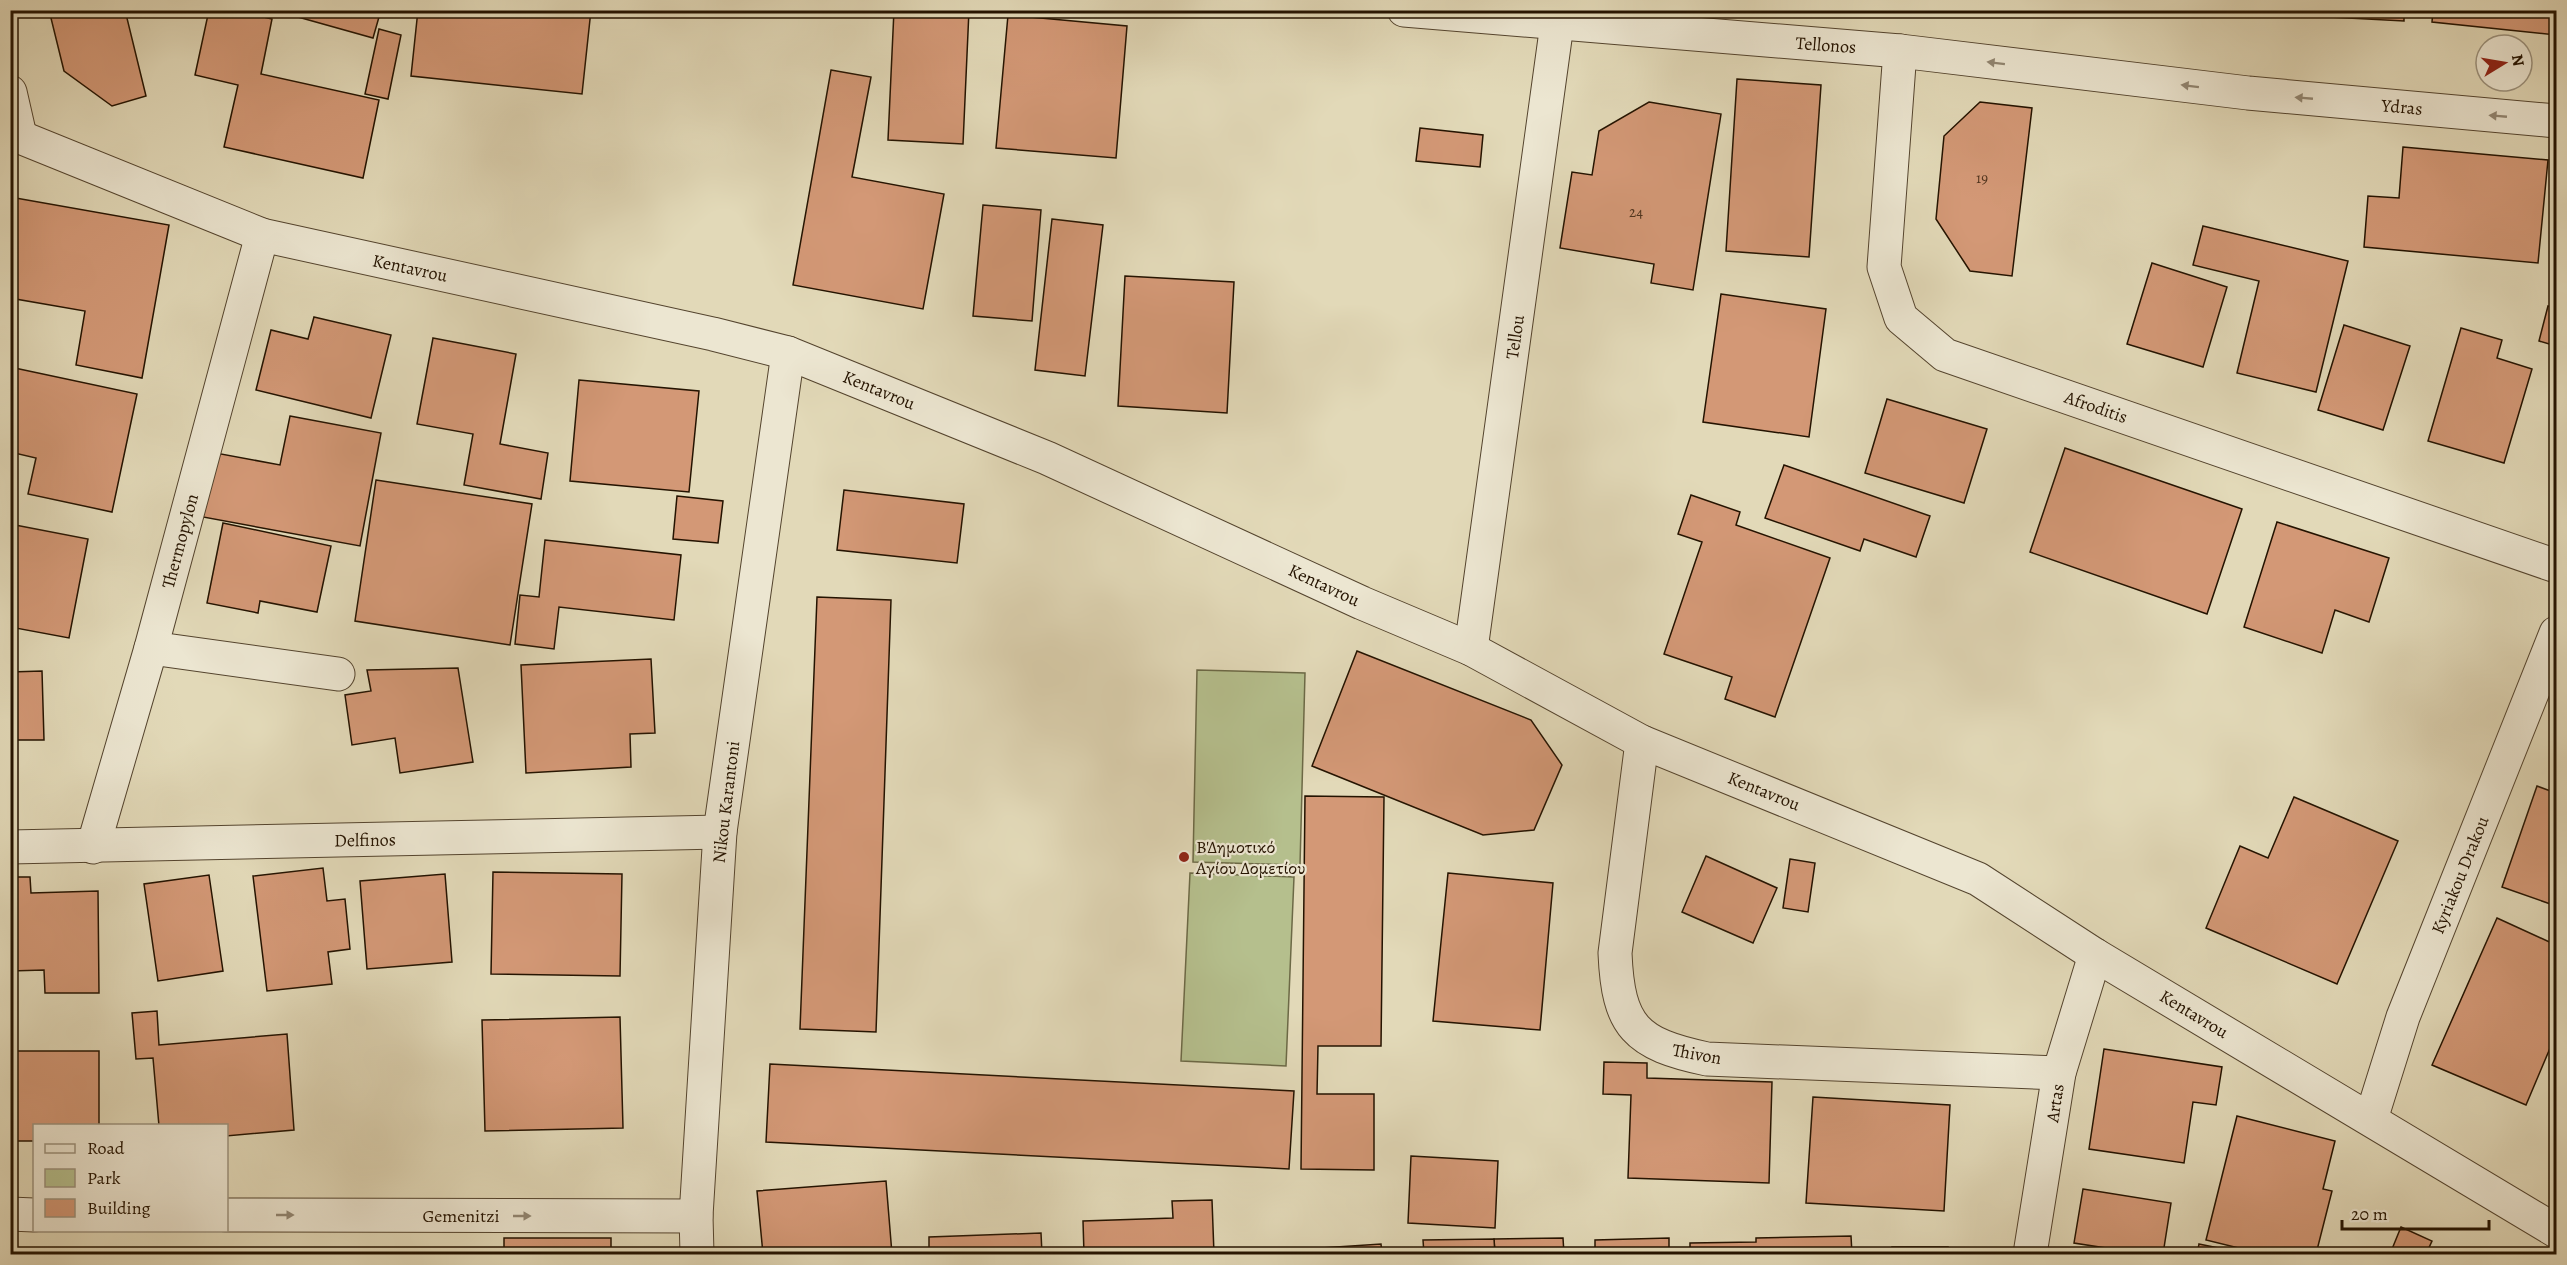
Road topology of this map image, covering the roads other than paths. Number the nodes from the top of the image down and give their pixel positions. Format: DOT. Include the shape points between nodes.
graph roads {
  1 [pos="1404,10"];
  2 [pos="1557,24"];
  3 [pos="1900,51"];
  4 [pos="10,92"];
  5 [pos="2248,93"];
  6 [pos="2556,121"];
  7 [pos="15,134"];
  8 [pos="262,235"];
  9 [pos="788,353"];
  10 [pos="2556,566"];
  11 [pos="2556,633"];
  12 [pos="151,648"];
  13 [pos="1471,649"];
  14 [pos="338,674"];
  15 [pos="1642,742"];
  16 [pos="720,832"];
  17 [pos="10,847"];
  18 [pos="93,847"];
  19 [pos="2095,955"];
  20 [pos="2059,1073"];
  21 [pos="2371,1119"];
  22 [pos="10,1214"];
  23 [pos="33,1215"];
  24 [pos="228,1215"];
  25 [pos="696,1216"];
  26 [pos="2556,1231"];
  27 [pos="697,1254"];
  28 [pos="2030,1254"];
  1 -- 2 [label="street, Tellonos"];
  2 -- 3 [label="street, Tellonos"];
  2 -- 13 [label="street, Tellou"];
  5 -- 3 [label="street, Tellonos, one-way"];
  3 -- 10 [label="street, Afroditis" via="1884,267 1901,318 1945,356"];
  4 -- 7 [label="street"];
  6 -- 5 [label="street, Ydras, one-way"];
  7 -- 8 [label="street, Kentavrou"];
  8 -- 9 [label="street, Kentavrou"];
  8 -- 12 [label="street, Thermopylon"];
  9 -- 13 [label="street, Kentavrou" via="1047,459"];
  9 -- 16 [label="street, Nikou Karantoni"];
  11 -- 21 [label="street, Kyriakou Drakou" via="2403,1017"];
  12 -- 14 [label="street"];
  12 -- 18 [label="street, Thermopylon"];
  13 -- 15 [label="street, Kentavrou"];
  15 -- 19 [label="street, Kentavrou" via="1978,879"];
  15 -- 20 [label="street, Thivon" via="1615,953 1616,985 1624,1011 1637,1032 1655,1045 1707,1059"];
  16 -- 18 [label="street, Delfinos"];
  16 -- 25 [label="street, Nikou Karantoni"];
  17 -- 18 [label="street, Delfinos"];
  19 -- 20 [label="street, Artas"];
  19 -- 21 [label="street, Kentavrou"];
  20 -- 28 [label="street, Artas"];
  21 -- 26 [label="street, Kentavrou"];
  22 -- 23 [label="street"];
  24 -- 25 [label="street, Gemenitzi, one-way"];
  25 -- 27 [label="street, Nikou Karantoni"];
}
